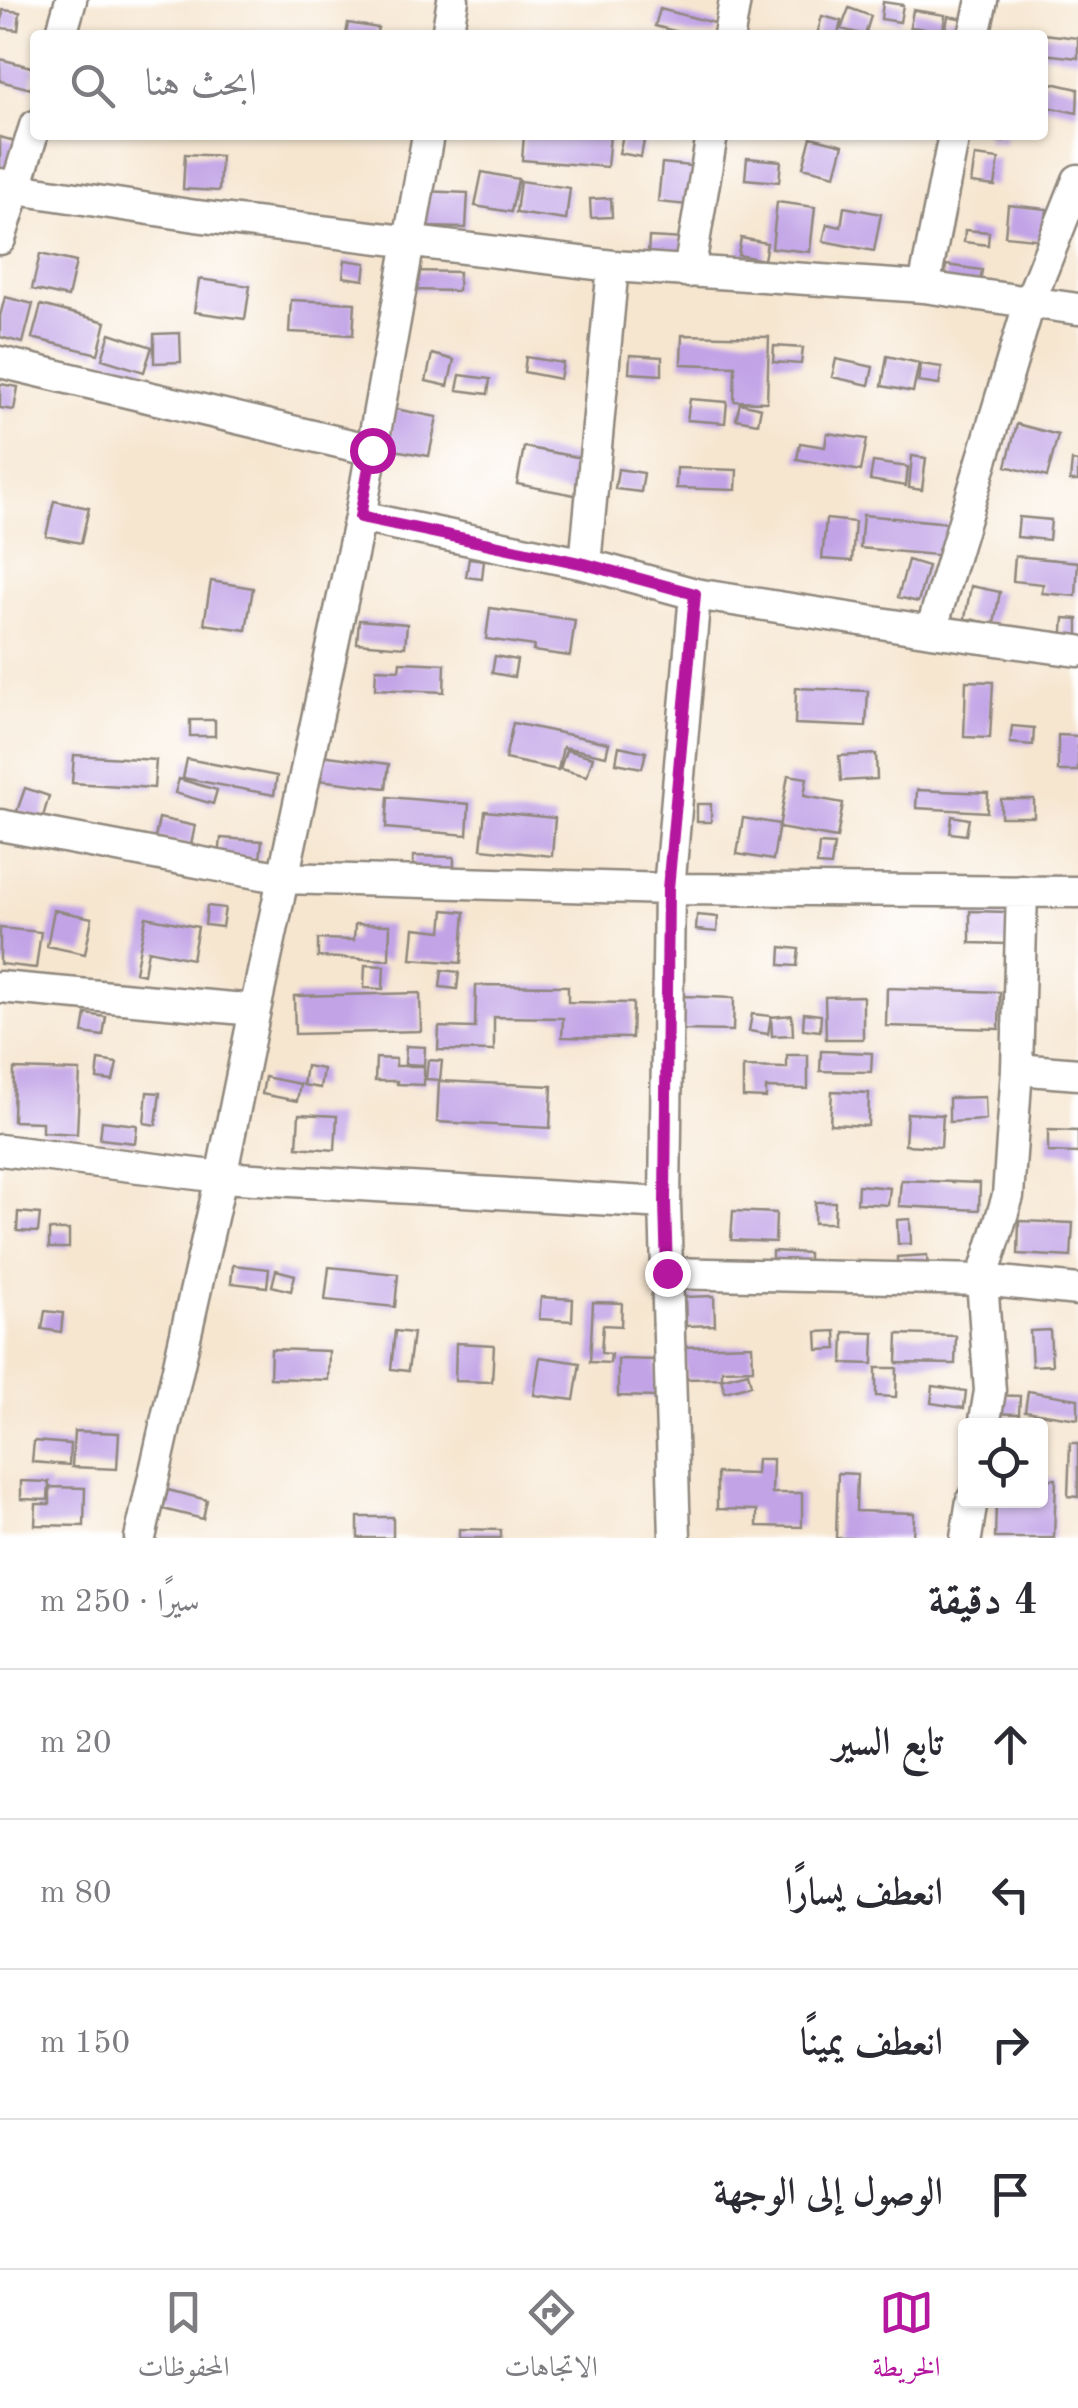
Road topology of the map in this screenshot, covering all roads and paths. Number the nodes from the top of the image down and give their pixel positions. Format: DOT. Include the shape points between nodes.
graph roads {
  1 [pos="71,0"];
  2 [pos="453,0"];
  3 [pos="734,0"];
  4 [pos="982,0"];
  5 [pos="62,30"];
  6 [pos="448,30"];
  7 [pos="730,30"];
  8 [pos="975,30"];
  9 [pos="30,137"];
  10 [pos="427,140"];
  11 [pos="711,140"];
  12 [pos="953,140"];
  13 [pos="1078,180"];
  14 [pos="8,186"];
  15 [pos="0,239"];
  16 [pos="408,242"];
  17 [pos="613,266"];
  18 [pos="688,272"];
  19 [pos="924,287"];
  20 [pos="1030,301"];
  21 [pos="1078,309"];
  22 [pos="0,362"];
  23 [pos="372,450"];
  24 [pos="360,517"];
  25 [pos="585,564"];
  26 [pos="695,594"];
  27 [pos="932,632"];
  28 [pos="1078,652"];
  29 [pos="0,825"];
  30 [pos="284,878"];
  31 [pos="668,889"];
  32 [pos="1022,890"];
  33 [pos="1078,892"];
  34 [pos="0,987"];
  35 [pos="254,1010"];
  36 [pos="1017,1069"];
  37 [pos="1078,1074"];
  38 [pos="0,1150"];
  39 [pos="222,1177"];
  40 [pos="665,1203"];
  41 [pos="667,1273"];
  42 [pos="982,1280"];
  43 [pos="1078,1290"];
  44 [pos="985,1418"];
  45 [pos="971,1508"];
  46 [pos="140,1538"];
  47 [pos="675,1538"];
  48 [pos="966,1538"];
  1 -- 5 [label="street"];
  2 -- 6 [label="street"];
  3 -- 7 [label="street"];
  4 -- 8 [label="street"];
  9 -- 14 [label="street"];
  10 -- 16 [label="street"];
  11 -- 18 [label="street"];
  12 -- 19 [label="street"];
  13 -- 20 [label="street"];
  14 -- 15 [label="street"];
  14 -- 16 [label="street"];
  16 -- 17 [label="street"];
  16 -- 23 [label="street"];
  17 -- 18 [label="street"];
  17 -- 25 [label="street"];
  18 -- 19 [label="street"];
  19 -- 20 [label="street"];
  20 -- 21 [label="street"];
  20 -- 27 [label="street"];
  22 -- 23 [label="street"];
  23 -- 24 [label="street"];
  24 -- 25 [label="street"];
  24 -- 30 [label="street"];
  25 -- 26 [label="street"];
  26 -- 27 [label="street"];
  26 -- 31 [label="street"];
  27 -- 28 [label="street"];
  29 -- 30 [label="street"];
  30 -- 31 [label="street"];
  30 -- 35 [label="street"];
  31 -- 32 [label="street"];
  31 -- 40 [label="street"];
  32 -- 33 [label="street"];
  32 -- 36 [label="street"];
  34 -- 35 [label="street"];
  35 -- 39 [label="street"];
  36 -- 37 [label="street"];
  36 -- 42 [label="street" via="1008,1196"];
  38 -- 39 [label="street"];
  39 -- 40 [label="street"];
  39 -- 46 [label="street"];
  40 -- 41 [label="street"];
  41 -- 42 [label="street"];
  41 -- 47 [label="street"];
  42 -- 43 [label="street"];
  42 -- 44 [label="street" via="990,1391"];
  45 -- 48 [label="street"];
}
